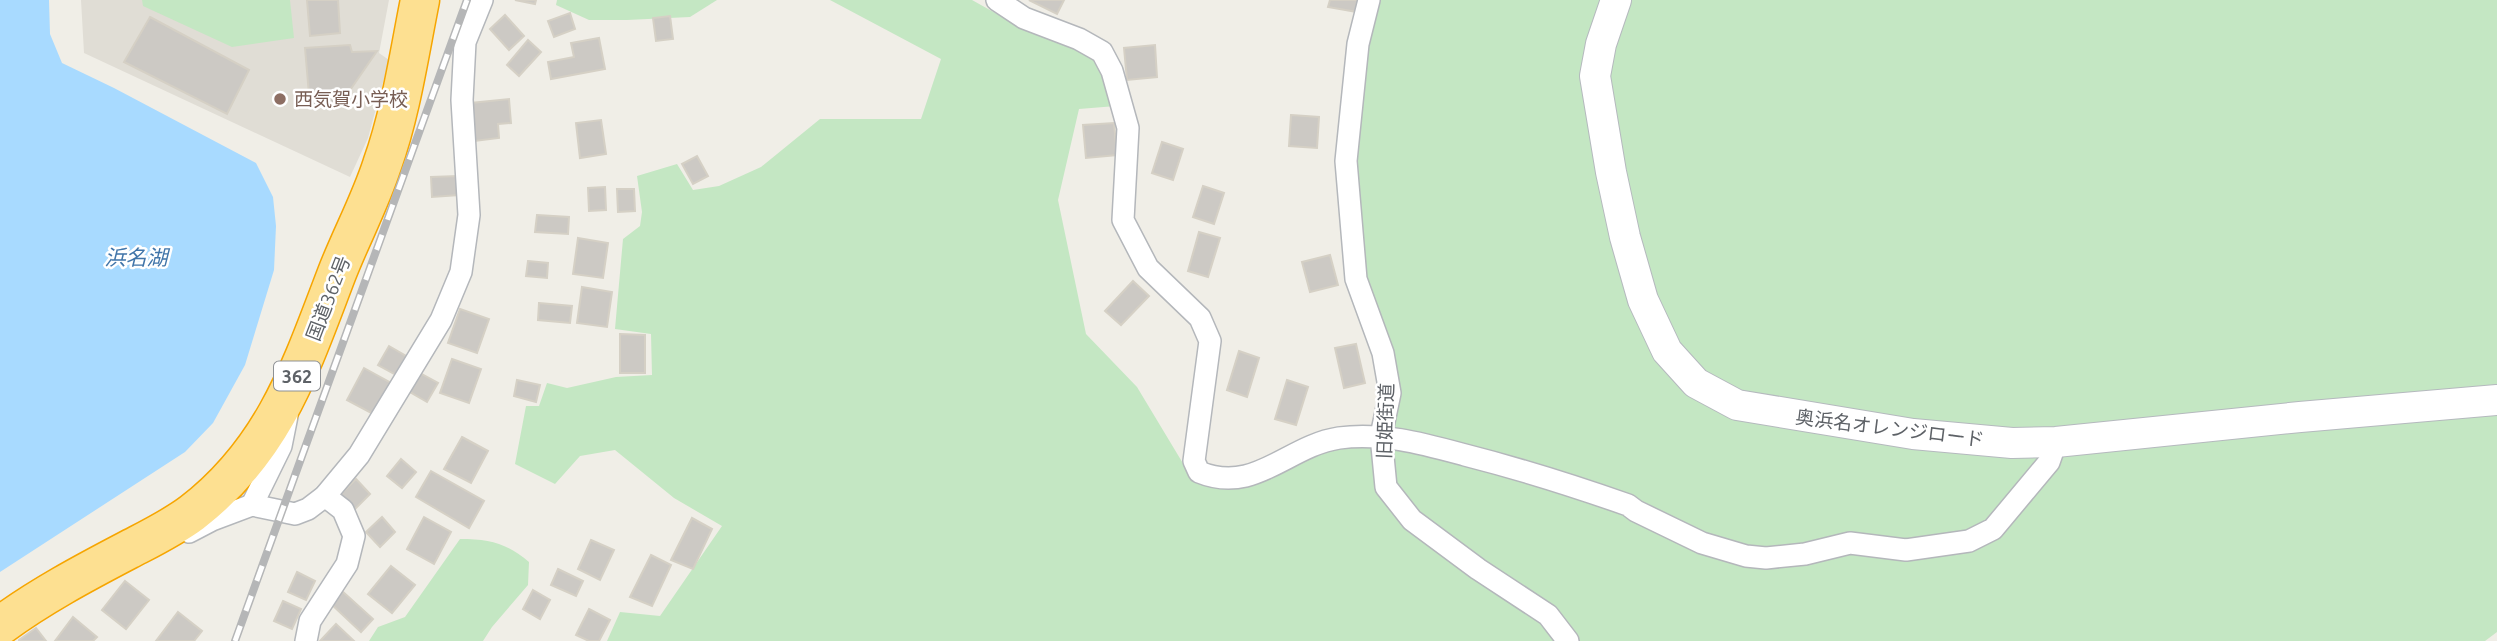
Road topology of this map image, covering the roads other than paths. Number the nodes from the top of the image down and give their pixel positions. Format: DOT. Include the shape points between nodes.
graph roads {
  1 [pos="420,0"];
  2 [pos="482,0"];
  3 [pos="997,0"];
  4 [pos="1369,0"];
  5 [pos="1616,0"];
  6 [pos="294,385"];
  7 [pos="2497,400"];
  8 [pos="1381,436"];
  9 [pos="2056,442"];
  10 [pos="325,496"];
  11 [pos="252,505"];
  12 [pos="159,534"];
  13 [pos="0,626"];
  14 [pos="306,641"];
  15 [pos="1568,641"];
  1 -- 6 [label="highway, 国道362号 / 362" via="383,165"];
  2 -- 10 [label="street" via="466,41 462,100 469,215 461,272 416,365 359,455"];
  3 -- 8 [label="street" via="1024,18 1102,52 1112,71 1128,128 1123,220 1148,268 1200,318 1210,341 1194,461 1199,472 1225,480 1244,478 1338,438"];
  4 -- 8 [label="street, 旧姫街道" via="1358,44 1346,161 1356,279 1383,354 1390,393"];
  5 -- 9 [label="street, 奥浜名オレンジロード" via="1595,76 1611,172 1643,300 1667,351 1696,383 1737,405 1807,418 1913,434"];
  6 -- 11 [label="street" via="281,446"];
  6 -- 12 [label="highway, 国道362号 / 362" via="259,445 232,478 191,514"];
  7 -- 9 [label="street, 奥浜名オレンジロード"];
  8 -- 9 [label="street" via="1552,479 1628,505 1702,543 1766,558 1850,543 1906,550 1969,541 1993,529 2049,462"];
  8 -- 15 [label="street, 旧姫街道" via="1386,487 1412,520 1548,615"];
  10 -- 11 [label="street" via="295,514"];
  10 -- 14 [label="street" via="344,510 354,536 347,564 310,621"];
  11 -- 12 [label="street" via="174,540"];
  12 -- 13 [label="highway, 国道362号 / 362"];
}
